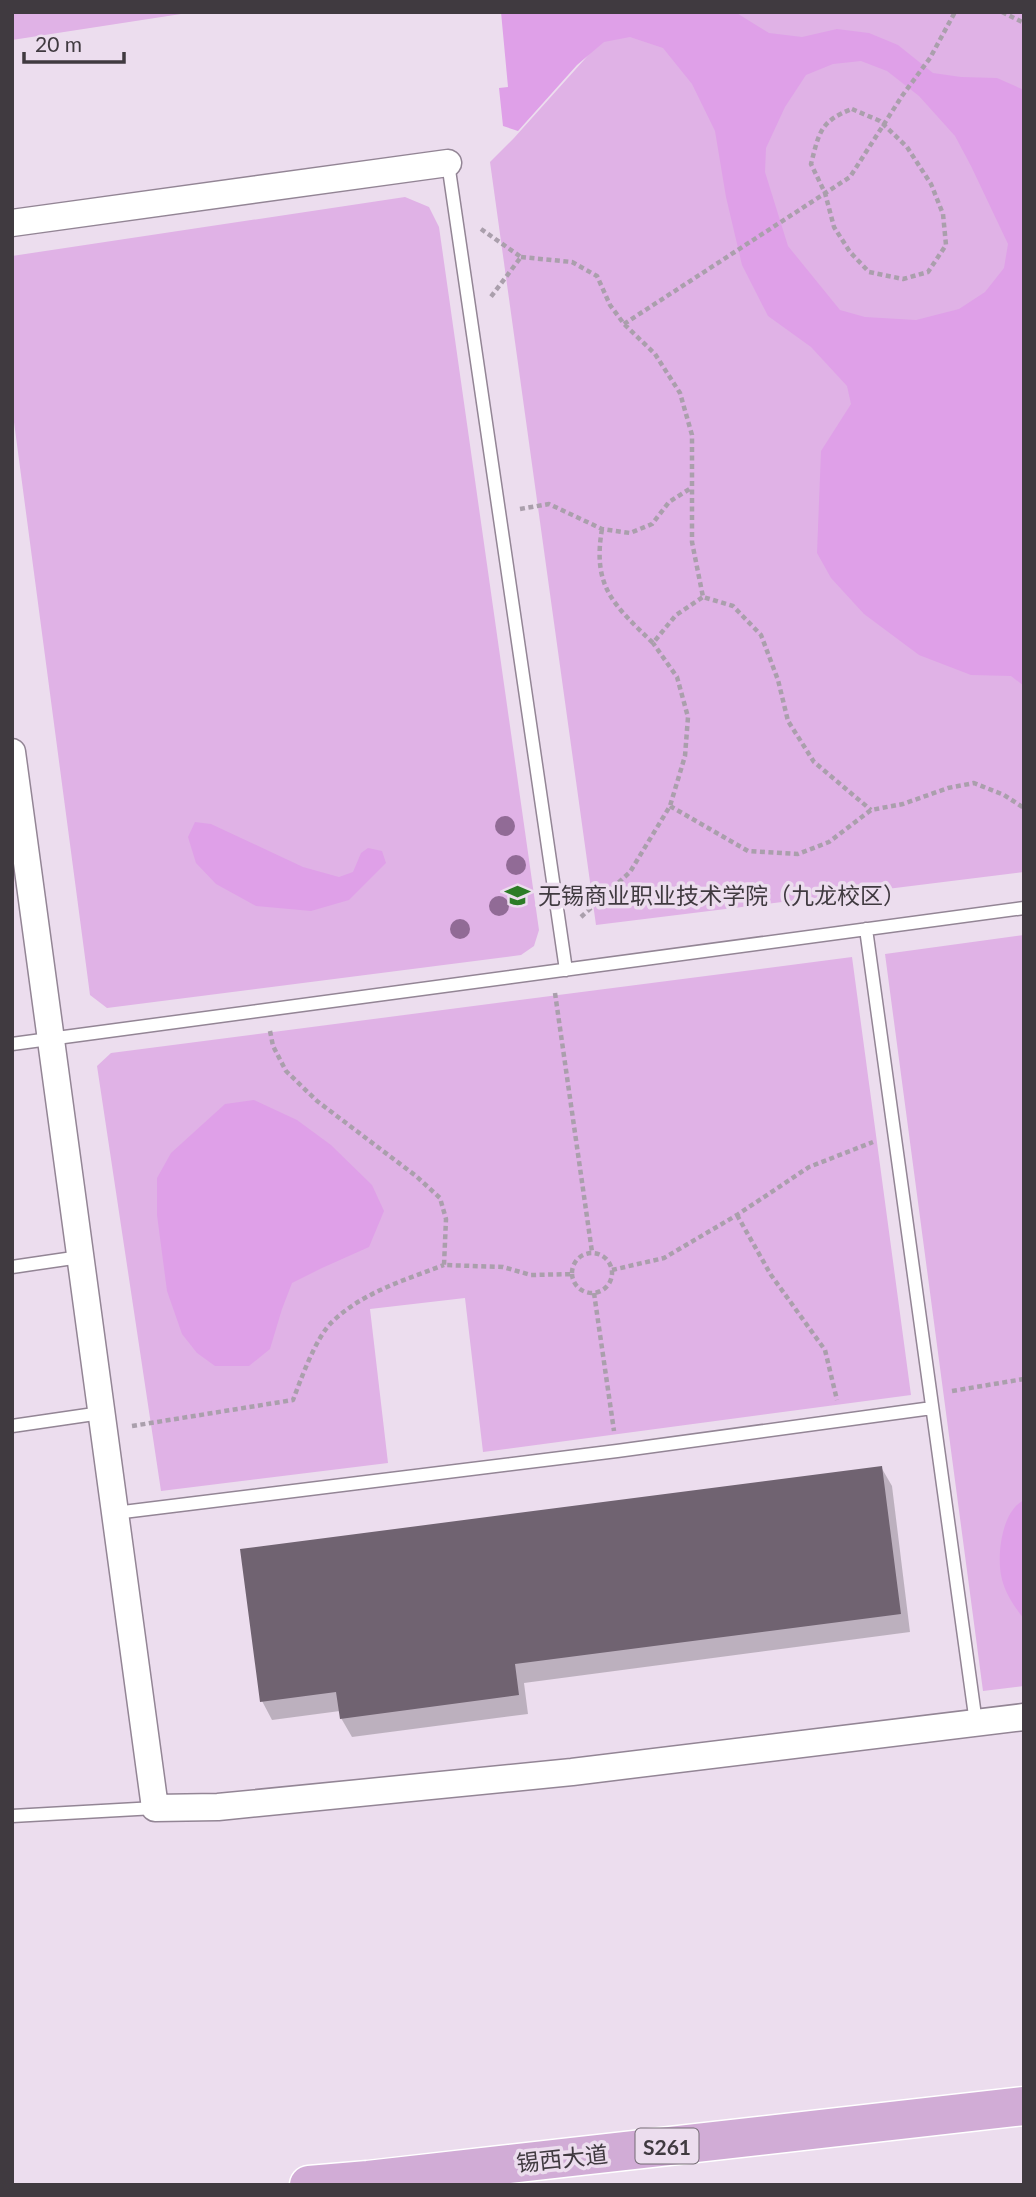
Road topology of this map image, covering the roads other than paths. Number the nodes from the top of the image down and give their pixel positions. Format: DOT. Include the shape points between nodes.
graph roads {
  1 [pos="448,163"];
  2 [pos="12,223"];
  3 [pos="12,752"];
  4 [pos="1024,908"];
  5 [pos="866,929"];
  6 [pos="559,971"];
  7 [pos="51,1038"];
  8 [pos="12,1044"];
  9 [pos="80,1257"];
  10 [pos="12,1268"];
  11 [pos="932,1408"];
  12 [pos="102,1421"];
  13 [pos="12,1426"];
  14 [pos="115,1514"];
  15 [pos="1024,1717"];
  16 [pos="976,1723"];
  17 [pos="155,1808"];
  18 [pos="12,1816"];
  19 [pos="1024,2106"];
  20 [pos="309,2185"];
  1 -- 2 [label="street"];
  1 -- 6 [label="lane" via="561,935"];
  3 -- 7 [label="street"];
  4 -- 5 [label="lane"];
  5 -- 6 [label="lane"];
  5 -- 11 [label="lane"];
  6 -- 7 [label="lane"];
  7 -- 8 [label="lane"];
  7 -- 9 [label="street"];
  9 -- 10 [label="lane"];
  9 -- 12 [label="street"];
  11 -- 14 [label="lane"];
  11 -- 16 [label="lane"];
  12 -- 13 [label="lane"];
  12 -- 14 [label="street"];
  14 -- 17 [label="street"];
  15 -- 16 [label="street"];
  16 -- 17 [label="street" via="572,1772 218,1807"];
  17 -- 18 [label="lane"];
  19 -- 20 [label="main road, 锡西大道 / S261"];
}
